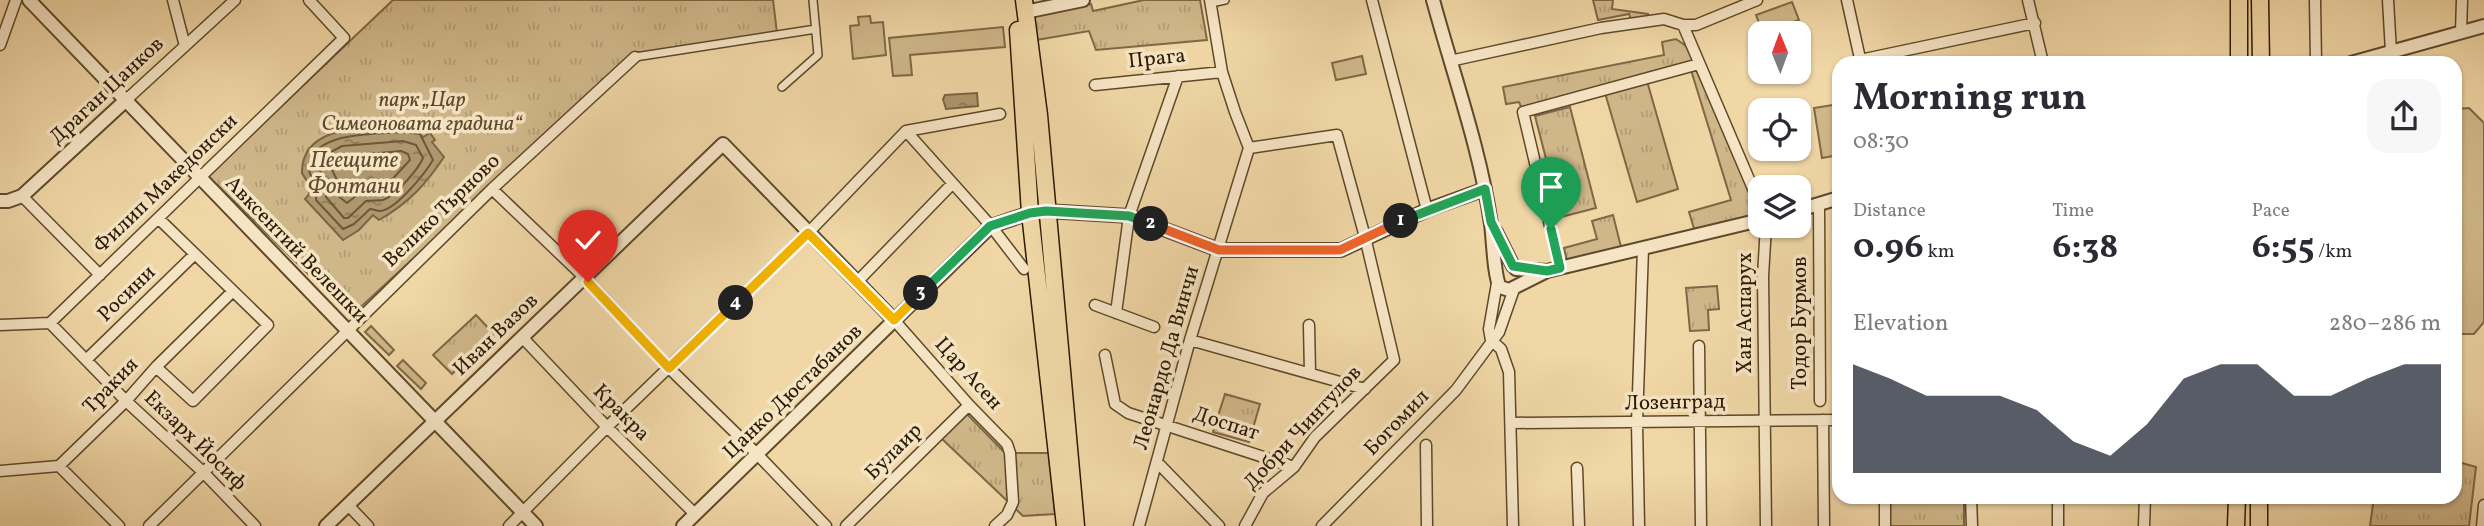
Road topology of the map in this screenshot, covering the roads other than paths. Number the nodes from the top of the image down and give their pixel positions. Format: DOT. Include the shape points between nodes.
graph roads {
  1 [pos="16,0"];
  2 [pos="29,0"];
  3 [pos="173,0"];
  4 [pos="235,0"];
  5 [pos="310,0"];
  6 [pos="813,0"];
  7 [pos="1083,0"];
  8 [pos="1225,0"];
  9 [pos="1372,0"];
  10 [pos="1433,0"];
  11 [pos="1757,0"];
  12 [pos="1847,0"];
  13 [pos="2028,0"];
  14 [pos="2239,0"];
  15 [pos="2260,0"];
  16 [pos="2315,0"];
  17 [pos="2388,0"];
  18 [pos="2462,0"];
  19 [pos="1211,1"];
  20 [pos="1021,4"];
  21 [pos="2035,23"];
  22 [pos="1683,25"];
  23 [pos="2484,26"];
  24 [pos="816,29"];
  25 [pos="2461,32"];
  26 [pos="0,45"];
  27 [pos="185,46"];
  28 [pos="2391,52"];
  29 [pos="1859,56"];
  30 [pos="1887,56"];
  31 [pos="2042,56"];
  32 [pos="2239,56"];
  33 [pos="2261,56"];
  34 [pos="2316,56"];
  35 [pos="2376,56"];
  36 [pos="635,57"];
  37 [pos="1451,61"];
  38 [pos="1699,64"];
  39 [pos="1222,72"];
  40 [pos="1178,76"];
  41 [pos="1095,85"];
  42 [pos="782,87"];
  43 [pos="125,101"];
  44 [pos="1000,114"];
  45 [pos="906,131"];
  46 [pos="723,144"];
  47 [pos="1249,148"];
  48 [pos="1748,177"];
  49 [pos="199,178"];
  50 [pos="951,185"];
  51 [pos="492,189"];
  52 [pos="1485,189"];
  53 [pos="22,196"];
  54 [pos="1832,200"];
  55 [pos="0,201"];
  56 [pos="1819,204"];
  57 [pos="1811,206"];
  58 [pos="1427,210"];
  59 [pos="1038,212"];
  60 [pos="1129,216"];
  61 [pos="159,219"];
  62 [pos="1491,222"];
  63 [pos="1748,223"];
  64 [pos="990,226"];
  65 [pos="808,233"];
  66 [pos="1365,237"];
  67 [pos="1765,238"];
  68 [pos="1643,248"];
  69 [pos="1219,250"];
  70 [pos="195,254"];
  71 [pos="1514,267"];
  72 [pos="1024,269"];
  73 [pos="1554,270"];
  74 [pos="100,275"];
  75 [pos="584,277"];
  76 [pos="1497,278"];
  77 [pos="857,282"];
  78 [pos="1516,287"];
  79 [pos="233,291"];
  80 [pos="1095,305"];
  81 [pos="1116,313"];
  82 [pos="894,320"];
  83 [pos="50,323"];
  84 [pos="0,325"];
  85 [pos="1309,325"];
  86 [pos="1154,327"];
  87 [pos="348,330"];
  88 [pos="522,337"];
  89 [pos="1190,340"];
  90 [pos="1491,340"];
  91 [pos="1699,346"];
  92 [pos="1105,355"];
  93 [pos="86,360"];
  94 [pos="156,367"];
  95 [pos="669,368"];
  96 [pos="1310,373"];
  97 [pos="1365,389"];
  98 [pos="126,401"];
  99 [pos="1820,401"];
  100 [pos="969,405"];
  101 [pos="435,419"];
  102 [pos="1823,420"];
  103 [pos="1832,420"];
  104 [pos="1699,422"];
  105 [pos="1764,422"];
  106 [pos="1511,423"];
  107 [pos="1637,423"];
  108 [pos="1167,425"];
  109 [pos="607,427"];
  110 [pos="1426,445"];
  111 [pos="757,454"];
  112 [pos="1157,461"];
  113 [pos="59,466"];
  114 [pos="1294,467"];
  115 [pos="1577,468"];
  116 [pos="0,471"];
  117 [pos="204,472"];
  118 [pos="1885,504"];
  119 [pos="1972,504"];
  120 [pos="2058,504"];
  121 [pos="2145,504"];
  122 [pos="2237,504"];
  123 [pos="2259,504"];
  124 [pos="348,505"];
  125 [pos="2484,505"];
  126 [pos="523,512"];
  127 [pos="695,514"];
  128 [pos="1329,524"];
  129 [pos="119,526"];
  130 [pos="149,526"];
  131 [pos="254,526"];
  132 [pos="326,526"];
  133 [pos="368,526"];
  134 [pos="509,526"];
  135 [pos="536,526"];
  136 [pos="683,526"];
  137 [pos="826,526"];
  138 [pos="846,526"];
  139 [pos="995,526"];
  140 [pos="1065,526"];
  141 [pos="1076,526"];
  142 [pos="1139,526"];
  143 [pos="1219,526"];
  144 [pos="1245,526"];
  145 [pos="1427,526"];
  146 [pos="1513,526"];
  147 [pos="1579,526"];
  148 [pos="1639,526"];
  149 [pos="1701,526"];
  150 [pos="1766,526"];
  151 [pos="1824,526"];
  152 [pos="1885,526"];
  153 [pos="1972,526"];
  154 [pos="2058,526"];
  155 [pos="2144,526"];
  156 [pos="2236,526"];
  157 [pos="2259,526"];
  158 [pos="2482,526"];
  1 -- 26 [label="street"];
  2 -- 43 [label="street, Авксентий Велешки"];
  3 -- 27 [label="street"];
  4 -- 27 [label="street, Драган Цанков"];
  5 -- 49 [label="street, Филип Македонски" via="344,38"];
  6 -- 24 [label="street"];
  7 -- 20 [label="street"];
  8 -- 19 [label="street"];
  9 -- 58 [label="street"];
  10 -- 37 [label="street"];
  11 -- 22 [label="street" via="1696,25"];
  12 -- 29 [label="street"];
  13 -- 21 [label="street"];
  14 -- 32 [label="main road"];
  15 -- 33 [label="main road"];
  16 -- 34 [label="street"];
  17 -- 28 [label="street"];
  18 -- 25 [label="street"];
  19 -- 39 [label="street"];
  20 -- 59 [label="main road" via="1039,115"];
  21 -- 30 [label="street"];
  21 -- 31 [label="street"];
  22 -- 37 [label="street" via="1664,19 1601,28"];
  22 -- 38 [label="street"];
  23 -- 25 [label="street"];
  24 -- 36 [label="street, Велико Търново"];
  24 -- 42 [label="street" via="818,55"];
  25 -- 28 [label="street"];
  27 -- 43 [label="street, Драган Цанков"];
  28 -- 35 [label="street"];
  36 -- 51 [label="street, Велико Търново"];
  37 -- 52 [label="street"];
  38 -- 48 [label="street"];
  38 -- 73 [label="street" via="1523,112"];
  39 -- 40 [label="street, Прага"];
  39 -- 47 [label="street"];
  40 -- 41 [label="street, Прага"];
  40 -- 60 [label="street"];
  43 -- 49 [label="street, Авксентий Велешки"];
  43 -- 53 [label="street, Драган Цанков"];
  44 -- 45 [label="street"];
  45 -- 50 [label="street"];
  45 -- 65 [label="street"];
  46 -- 65 [label="street, Цар Асен"];
  46 -- 75 [label="street, Иван Вазов"];
  47 -- 66 [label="street" via="1337,135"];
  47 -- 69 [label="street, Леонардо Да Винчи"];
  49 -- 61 [label="street, Филип Македонски"];
  49 -- 87 [label="street, Авксентий Велешки"];
  50 -- 64 [label="street"];
  50 -- 77 [label="street"];
  51 -- 75 [label="street"];
  51 -- 87 [label="street, Велико Търново"];
  52 -- 58 [label="street"];
  52 -- 62 [label="street"];
  53 -- 55 [label="street, Драган Цанков"];
  53 -- 74 [label="street"];
  54 -- 56 [label="street"];
  56 -- 57 [label="street"];
  56 -- 99 [label="street, Тодор Бурмов"];
  58 -- 66 [label="street"];
  59 -- 60 [label="street"];
  59 -- 64 [label="street, Цанко Дюстабанов"];
  59 -- 140 [label="main road"];
  59 -- 141 [label="main road"];
  60 -- 69 [label="street"];
  60 -- 81 [label="street"];
  61 -- 70 [label="street"];
  61 -- 74 [label="street, Филип Македонски"];
  62 -- 71 [label="street"];
  62 -- 76 [label="street"];
  63 -- 68 [label="street"];
  64 -- 72 [label="street"];
  64 -- 82 [label="street, Цанко Дюстабанов"];
  65 -- 77 [label="street, Цар Асен"];
  65 -- 95 [label="street"];
  66 -- 69 [label="street" via="1340,250"];
  66 -- 97 [label="street, Добри Чинтулов" via="1394,359"];
  67 -- 105 [label="street, Хан Аспарух"];
  68 -- 73 [label="street"];
  68 -- 107 [label="street"];
  69 -- 89 [label="street, Леонардо Да Винчи"];
  70 -- 79 [label="street"];
  70 -- 93 [label="street, Росини"];
  71 -- 73 [label="street"];
  71 -- 76 [label="street" via="1503,267"];
  71 -- 78 [label="street" via="1521,277"];
  73 -- 78 [label="street"];
  74 -- 83 [label="street, Филип Македонски"];
  75 -- 88 [label="street, Иван Вазов"];
  75 -- 95 [label="street"];
  76 -- 78 [label="street" via="1504,289"];
  76 -- 90 [label="street"];
  77 -- 82 [label="street, Цар Асен"];
  78 -- 90 [label="street, Богомил" via="1499,332"];
  79 -- 94 [label="street, Тракия"];
  79 -- 94 [label="street" via="268,325 193,401"];
  80 -- 81 [label="street"];
  81 -- 86 [label="street"];
  82 -- 100 [label="street, Цар Асен"];
  82 -- 111 [label="street, Цанко Дюстабанов"];
  83 -- 84 [label="street"];
  83 -- 93 [label="street, Екзарх Йосиф"];
  85 -- 96 [label="street, Добри Чинтулов"];
  87 -- 101 [label="street, Авксентий Велешки"];
  87 -- 117 [label="street, Велико Търново"];
  88 -- 101 [label="street, Иван Вазов"];
  88 -- 109 [label="street, Кракра"];
  89 -- 96 [label="street"];
  89 -- 108 [label="street, Леонардо Да Винчи"];
  90 -- 106 [label="street" via="1507,361"];
  90 -- 128 [label="street, Богомил" via="1441,407"];
  91 -- 104 [label="street"];
  92 -- 108 [label="street, Доспат" via="1115,404"];
  93 -- 98 [label="street, Екзарх Йосиф"];
  94 -- 98 [label="street, Тракия"];
  95 -- 109 [label="street"];
  95 -- 111 [label="street"];
  96 -- 97 [label="street"];
  97 -- 114 [label="street, Добри Чинтулов" via="1315,437"];
  98 -- 113 [label="street, Тракия"];
  98 -- 117 [label="street, Екзарх Йосиф"];
  100 -- 138 [label="street, Булаир"];
  100 -- 139 [label="street, Цар Асен" via="1007,444 1010,453 1012,506"];
  101 -- 124 [label="street, Иван Вазов"];
  101 -- 126 [label="street, Авксентий Велешки"];
  102 -- 103 [label="street, Лозенград"];
  102 -- 105 [label="street, Лозенград"];
  102 -- 151 [label="street"];
  104 -- 105 [label="street, Лозенград"];
  104 -- 107 [label="street, Лозенград"];
  104 -- 149 [label="street"];
  105 -- 150 [label="street, Хан Аспарух"];
  106 -- 107 [label="street, Лозенград"];
  106 -- 146 [label="street"];
  107 -- 148 [label="street"];
  108 -- 112 [label="street, Леонардо Да Винчи"];
  108 -- 114 [label="street, Доспат"];
  109 -- 126 [label="street"];
  109 -- 127 [label="street, Кракра"];
  110 -- 145 [label="street"];
  111 -- 127 [label="street, Цанко Дюстабанов"];
  111 -- 137 [label="street"];
  112 -- 142 [label="street, Леонардо Да Винчи"];
  112 -- 143 [label="street"];
  113 -- 116 [label="street"];
  113 -- 129 [label="street"];
  114 -- 144 [label="street, Добри Чинтулов" via="1264,493"];
  115 -- 147 [label="street"];
  117 -- 130 [label="street, Велико Търново"];
  117 -- 131 [label="street, Екзарх Йосиф"];
  118 -- 152 [label="street"];
  119 -- 153 [label="street"];
  120 -- 154 [label="street"];
  121 -- 155 [label="street"];
  122 -- 156 [label="main road"];
  123 -- 157 [label="main road"];
  124 -- 132 [label="street, Иван Вазов"];
  124 -- 133 [label="street"];
  125 -- 158 [label="street"];
  126 -- 134 [label="street"];
  126 -- 135 [label="street, Авксентий Велешки"];
  127 -- 136 [label="street, Цанко Дюстабанов"];
}
